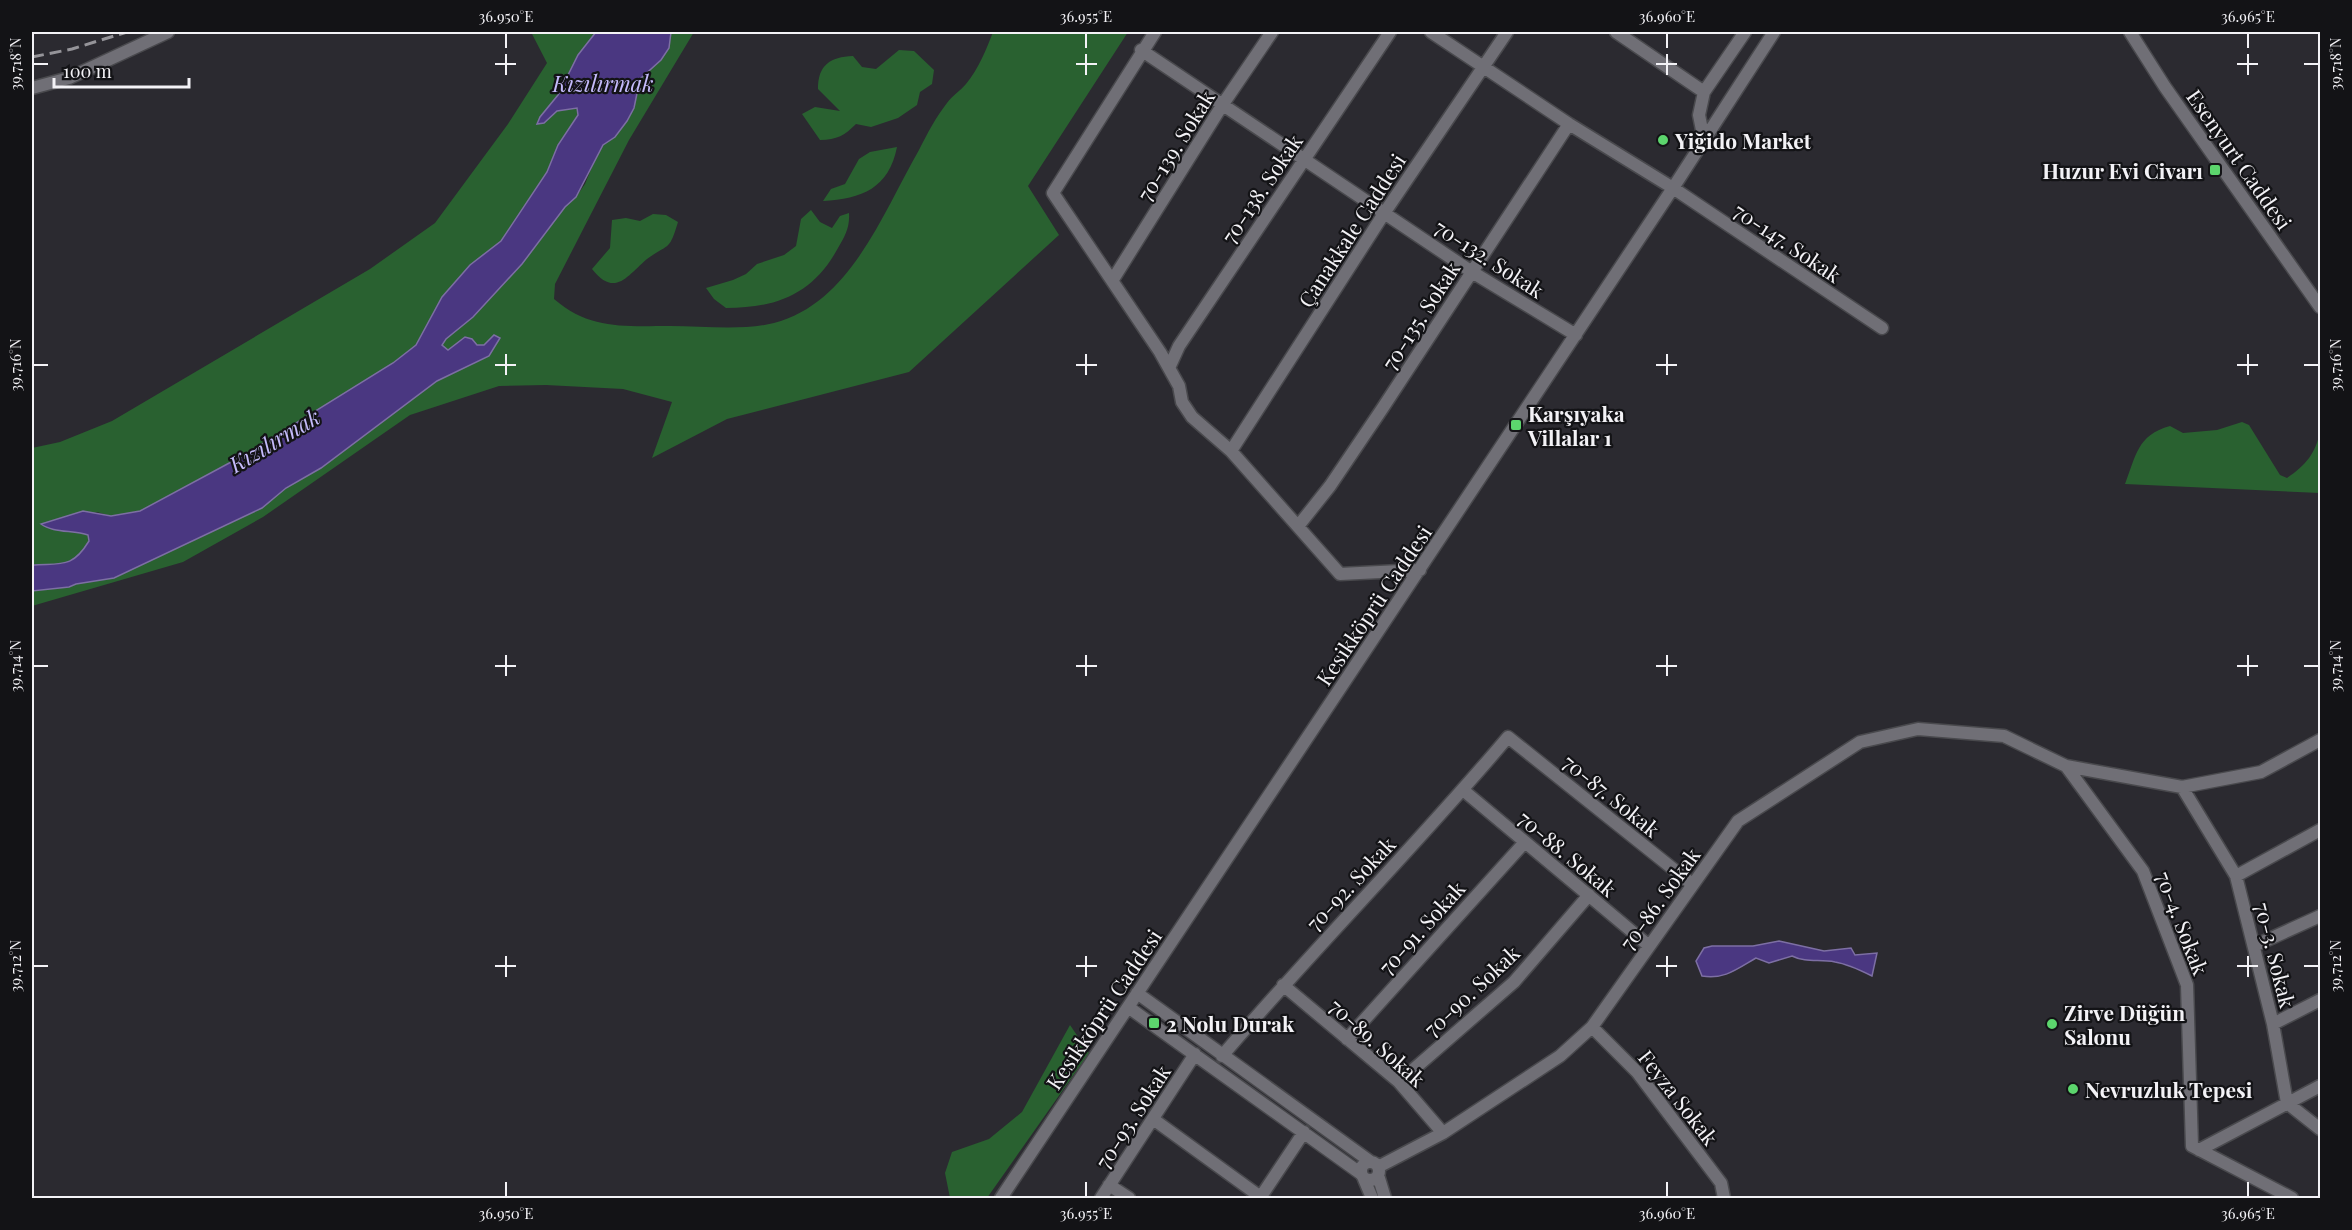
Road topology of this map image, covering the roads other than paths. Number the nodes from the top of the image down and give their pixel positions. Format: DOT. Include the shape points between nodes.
graph roads {
  1 [pos="168,32"];
  2 [pos="1155,32"];
  3 [pos="1272,32"];
  4 [pos="1390,32"];
  5 [pos="1431,32"];
  6 [pos="1507,32"];
  7 [pos="1745,32"];
  8 [pos="1774,32"];
  9 [pos="2130,32"];
  10 [pos="1624,34"];
  11 [pos="1141,50"];
  12 [pos="1483,67"];
  13 [pos="32,88"];
  14 [pos="1704,92"];
  15 [pos="1223,104"];
  16 [pos="1569,124"];
  17 [pos="1704,141"];
  18 [pos="1304,159"];
  19 [pos="1673,188"];
  20 [pos="1384,212"];
  21 [pos="1472,272"];
  22 [pos="1112,281"];
  23 [pos="2320,308"];
  24 [pos="1882,328"];
  25 [pos="1576,335"];
  26 [pos="1169,368"];
  27 [pos="1231,451"];
  28 [pos="1299,525"];
  29 [pos="1420,570"];
  30 [pos="2004,736"];
  31 [pos="1508,737"];
  32 [pos="2320,740"];
  33 [pos="2066,766"];
  34 [pos="2182,788"];
  35 [pos="1463,790"];
  36 [pos="2320,830"];
  37 [pos="1525,842"];
  38 [pos="2236,876"];
  39 [pos="1692,884"];
  40 [pos="1588,895"];
  41 [pos="2320,916"];
  42 [pos="1648,945"];
  43 [pos="2254,946"];
  44 [pos="1283,985"];
  45 [pos="1137,993"];
  46 [pos="2320,1000"];
  47 [pos="1128,1006"];
  48 [pos="2273,1024"];
  49 [pos="1592,1027"];
  50 [pos="1347,1039"];
  51 [pos="1195,1054"];
  52 [pos="1222,1056"];
  53 [pos="1399,1082"];
  54 [pos="2320,1086"];
  55 [pos="2287,1103"];
  56 [pos="1153,1119"];
  57 [pos="2320,1130"];
  58 [pos="1304,1132"];
  59 [pos="1443,1133"];
  60 [pos="2199,1150"];
  61 [pos="1376,1168"];
  62 [pos="1362,1176"];
  63 [pos="1109,1185"];
  64 [pos="1001,1198"];
  65 [pos="1101,1198"];
  66 [pos="1129,1198"];
  67 [pos="1261,1198"];
  68 [pos="1372,1198"];
  69 [pos="1385,1198"];
  70 [pos="1724,1198"];
  71 [pos="2292,1198"];
  1 -- 13 [label="street" via="69,78"];
  2 -- 11 [label="street"];
  3 -- 15 [label="street, 70-139. Sokak"];
  4 -- 18 [label="street, 70-138. Sokak"];
  5 -- 12 [label="street, 70-147. Sokak"];
  6 -- 12 [label="street, Çanakkale Caddesi"];
  7 -- 14 [label="street"];
  8 -- 17 [label="street, Kesikköprü Caddesi"];
  9 -- 23 [label="street, Esenyurt Caddesi"];
  10 -- 14 [label="street"];
  11 -- 15 [label="street, 70-132. Sokak"];
  11 -- 22 [label="street" via="1053,193"];
  12 -- 16 [label="street, 70-147. Sokak"];
  12 -- 20 [label="street, Çanakkale Caddesi"];
  14 -- 17 [label="street" via="1699,115"];
  15 -- 18 [label="street, 70-132. Sokak"];
  15 -- 22 [label="street, 70-139. Sokak"];
  16 -- 19 [label="street, 70-147. Sokak"];
  16 -- 21 [label="street, 70-135. Sokak"];
  17 -- 19 [label="street, Kesikköprü Caddesi"];
  18 -- 20 [label="street, 70-132. Sokak"];
  18 -- 26 [label="street, 70-138. Sokak" via="1179,346"];
  19 -- 24 [label="street, 70-147. Sokak"];
  19 -- 25 [label="street, Kesikköprü Caddesi"];
  20 -- 21 [label="street, 70-132. Sokak"];
  20 -- 27 [label="street, Çanakkale Caddesi"];
  21 -- 25 [label="street, 70-132. Sokak"];
  21 -- 28 [label="street, 70-135. Sokak" via="1330,486"];
  22 -- 26 [label="street"];
  25 -- 29 [label="street, Kesikköprü Caddesi"];
  26 -- 27 [label="street" via="1192,417"];
  27 -- 28 [label="street"];
  28 -- 29 [label="street" via="1340,573"];
  29 -- 45 [label="street, Kesikköprü Caddesi"];
  30 -- 33 [label="street, 70-4. Sokak"];
  30 -- 39 [label="street, 70-86. Sokak" via="1918,729 1860,742 1738,821"];
  31 -- 35 [label="street, 70-92. Sokak"];
  31 -- 39 [label="street, 70-87. Sokak"];
  32 -- 34 [label="street" via="2261,772"];
  33 -- 34 [label="street"];
  33 -- 60 [label="street, 70-4. Sokak" via="2143,871 2187,985 2192,1146"];
  34 -- 38 [label="street, 70-3. Sokak"];
  35 -- 37 [label="street, 70-88. Sokak"];
  35 -- 44 [label="street, 70-92. Sokak"];
  36 -- 38 [label="street"];
  37 -- 40 [label="street, 70-88. Sokak"];
  37 -- 50 [label="street, 70-91. Sokak"];
  38 -- 43 [label="street, 70-3. Sokak"];
  39 -- 42 [label="street, 70-86. Sokak"];
  40 -- 42 [label="street, 70-88. Sokak"];
  40 -- 53 [label="street, 70-90. Sokak" via="1514,982"];
  41 -- 43 [label="street"];
  42 -- 49 [label="street, 70-86. Sokak"];
  43 -- 48 [label="street, 70-3. Sokak"];
  44 -- 50 [label="street, 70-89. Sokak"];
  44 -- 52 [label="street, 70-92. Sokak"];
  45 -- 47 [label="street, Kesikköprü Caddesi"];
  45 -- 52 [label="street"];
  46 -- 48 [label="street"];
  47 -- 51 [label="street"];
  47 -- 64 [label="street, Kesikköprü Caddesi"];
  48 -- 55 [label="street, 70-3. Sokak"];
  49 -- 59 [label="street, 70-86. Sokak" via="1560,1056"];
  49 -- 70 [label="street, Feyza Sokak" via="1637,1072 1721,1183"];
  50 -- 53 [label="street, 70-89. Sokak"];
  51 -- 56 [label="street, 70-93. Sokak"];
  51 -- 58 [label="street"];
  52 -- 61 [label="street"];
  53 -- 59 [label="street, 70-89. Sokak"];
  54 -- 55 [label="street"];
  55 -- 57 [label="street"];
  55 -- 60 [label="street"];
  56 -- 63 [label="street, 70-93. Sokak"];
  56 -- 67 [label="street"];
  58 -- 62 [label="street"];
  58 -- 67 [label="street"];
  59 -- 61 [label="street, 70-86. Sokak"];
  60 -- 71 [label="street"];
  61 -- 62 [label="street, 70-86. Sokak" via="1362,1166"];
  61 -- 69 [label="street"];
  62 -- 68 [label="street"];
  63 -- 65 [label="street, 70-93. Sokak"];
  63 -- 66 [label="street"];
}
